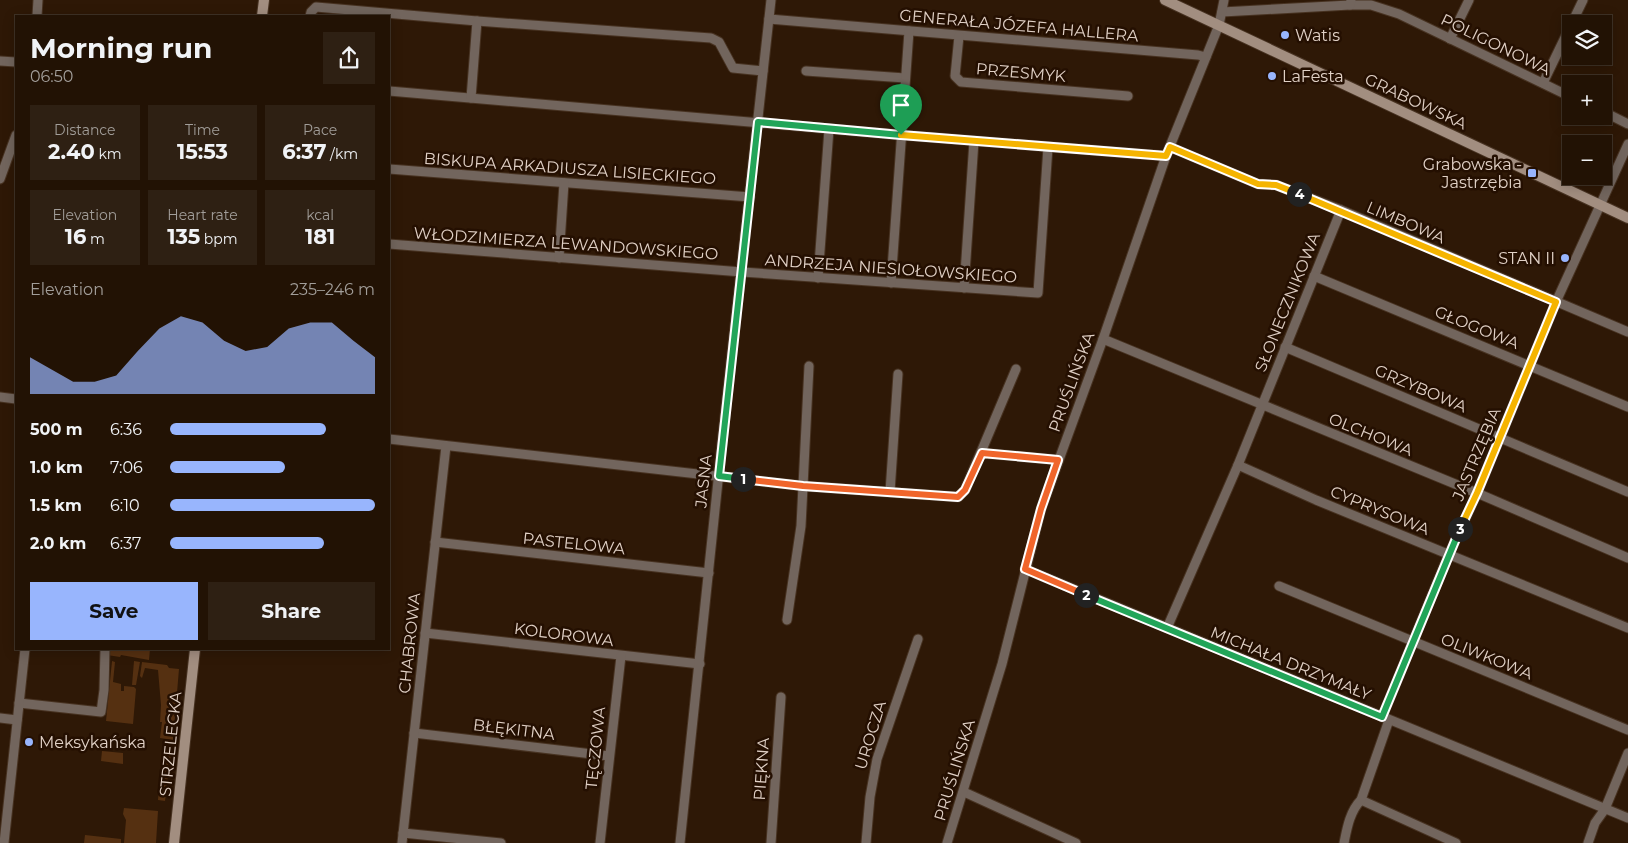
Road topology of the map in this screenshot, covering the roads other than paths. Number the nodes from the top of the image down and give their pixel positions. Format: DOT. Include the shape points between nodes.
graph roads {
  1 [pos="38,0"];
  2 [pos="264,0"];
  3 [pos="771,0"];
  4 [pos="1165,0"];
  5 [pos="1224,0"];
  6 [pos="1469,0"];
  7 [pos="1582,0"];
  8 [pos="1351,3"];
  9 [pos="1222,12"];
  10 [pos="37,15"];
  11 [pos="262,15"];
  12 [pos="310,15"];
  13 [pos="769,19"];
  14 [pos="477,21"];
  15 [pos="1218,25"];
  16 [pos="909,31"];
  17 [pos="959,36"];
  18 [pos="1450,39"];
  19 [pos="1206,57"];
  20 [pos="0,61"];
  21 [pos="15,62"];
  22 [pos="763,71"];
  23 [pos="806,71"];
  24 [pos="905,78"];
  25 [pos="1543,83"];
  26 [pos="390,91"];
  27 [pos="1562,92"];
  28 [pos="1128,96"];
  29 [pos="471,98"];
  30 [pos="1612,116"];
  31 [pos="758,122"];
  32 [pos="1628,124"];
  33 [pos="828,129"];
  34 [pos="901,135"];
  35 [pos="15,138"];
  36 [pos="974,141"];
  37 [pos="1628,144"];
  38 [pos="1048,147"];
  39 [pos="1170,147"];
  40 [pos="1166,156"];
  41 [pos="390,169"];
  42 [pos="0,179"];
  43 [pos="564,183"];
  44 [pos="750,197"];
  45 [pos="1599,204"];
  46 [pos="1341,210"];
  47 [pos="1628,218"];
  48 [pos="390,244"];
  49 [pos="559,258"];
  50 [pos="742,272"];
  51 [pos="1314,276"];
  52 [pos="818,278"];
  53 [pos="891,283"];
  54 [pos="964,288"];
  55 [pos="1556,302"];
  56 [pos="1628,332"];
  57 [pos="1103,339"];
  58 [pos="1285,347"];
  59 [pos="1529,365"];
  60 [pos="810,366"];
  61 [pos="1016,369"];
  62 [pos="898,374"];
  63 [pos="0,397"];
  64 [pos="15,399"];
  65 [pos="1262,405"];
  66 [pos="1628,407"];
  67 [pos="1499,438"];
  68 [pos="390,439"];
  69 [pos="446,446"];
  70 [pos="982,453"];
  71 [pos="1058,460"];
  72 [pos="1238,465"];
  73 [pos="719,476"];
  74 [pos="803,486"];
  75 [pos="890,492"];
  76 [pos="1628,492"];
  77 [pos="1477,493"];
  78 [pos="435,542"];
  79 [pos="1449,554"];
  80 [pos="1628,558"];
  81 [pos="1025,569"];
  82 [pos="709,573"];
  83 [pos="1279,586"];
  84 [pos="787,620"];
  85 [pos="1167,628"];
  86 [pos="1628,628"];
  87 [pos="425,633"];
  88 [pos="918,639"];
  89 [pos="1414,642"];
  90 [pos="25,650"];
  91 [pos="105,650"];
  92 [pos="195,650"];
  93 [pos="621,656"];
  94 [pos="700,664"];
  95 [pos="781,697"];
  96 [pos="19,703"];
  97 [pos="0,718"];
  98 [pos="1385,718"];
  99 [pos="17,720"];
  100 [pos="1628,730"];
  101 [pos="414,733"];
  102 [pos="1628,753"];
  103 [pos="609,756"];
  104 [pos="964,792"];
  105 [pos="1361,800"];
  106 [pos="1605,809"];
  107 [pos="1628,818"];
  108 [pos="403,838"];
  109 [pos="4,843"];
  110 [pos="174,843"];
  111 [pos="501,843"];
  112 [pos="600,843"];
  113 [pos="680,843"];
  114 [pos="770,843"];
  115 [pos="866,843"];
  116 [pos="947,843"];
  117 [pos="1076,843"];
  118 [pos="1344,843"];
  119 [pos="1456,843"];
  120 [pos="1588,843"];
  1 -- 10 [label="street"];
  2 -- 11 [label="street"];
  3 -- 13 [label="street, JASNA"];
  4 -- 15 [label="street, GRABOWSKA"];
  5 -- 9 [label="street, PRUŚLIŃSKA"];
  6 -- 18 [label="street"];
  7 -- 25 [label="street"];
  8 -- 9 [label="street, POLIGONOWA"];
  8 -- 18 [label="street, POLIGONOWA" via="1371,5 1399,14"];
  9 -- 15 [label="street, PRUŚLIŃSKA"];
  12 -- 14 [label="street" via="316,7"];
  13 -- 16 [label="street, GENERAŁA JÓZEFA HALLERA"];
  13 -- 22 [label="street, JASNA"];
  14 -- 22 [label="street" via="711,38 719,42 733,68"];
  14 -- 29 [label="street"];
  15 -- 19 [label="street, PRUŚLIŃSKA"];
  15 -- 45 [label="street, GRABOWSKA"];
  16 -- 17 [label="street, GENERAŁA JÓZEFA HALLERA"];
  16 -- 24 [label="street"];
  17 -- 19 [label="street, GENERAŁA JÓZEFA HALLERA"];
  17 -- 28 [label="street, PRZESMYK" via="955,76 961,82"];
  18 -- 25 [label="street, POLIGONOWA"];
  19 -- 39 [label="street, PRUŚLIŃSKA"];
  20 -- 21 [label="street"];
  22 -- 31 [label="street, JASNA"];
  23 -- 24 [label="street"];
  24 -- 34 [label="street"];
  25 -- 27 [label="street, POLIGONOWA"];
  26 -- 29 [label="street"];
  29 -- 31 [label="street"];
  30 -- 32 [label="street"];
  31 -- 33 [label="street"];
  31 -- 44 [label="street, JASNA"];
  33 -- 34 [label="street"];
  33 -- 52 [label="street"];
  34 -- 36 [label="street"];
  34 -- 53 [label="street"];
  35 -- 42 [label="street"];
  36 -- 38 [label="street"];
  36 -- 54 [label="street"];
  37 -- 45 [label="street, JASTRZĘBIA"];
  38 -- 40 [label="street"];
  38 -- 54 [label="street, ANDRZEJA NIESIOŁOWSKIEGO" via="1038,293"];
  39 -- 40 [label="street, PRUŚLIŃSKA"];
  39 -- 46 [label="street, LIMBOWA" via="1258,184 1276,185"];
  40 -- 57 [label="street, PRUŚLIŃSKA"];
  41 -- 43 [label="street, BISKUPA ARKADIUSZA LISIECKIEGO"];
  43 -- 44 [label="street, BISKUPA ARKADIUSZA LISIECKIEGO"];
  43 -- 49 [label="street"];
  44 -- 50 [label="street, JASNA"];
  45 -- 47 [label="street, GRABOWSKA"];
  45 -- 55 [label="street, JASTRZĘBIA"];
  46 -- 51 [label="street, SŁONECZNIKOWA"];
  46 -- 55 [label="street, LIMBOWA"];
  48 -- 49 [label="street, WŁODZIMIERZA LEWANDOWSKIEGO"];
  49 -- 50 [label="street, WŁODZIMIERZA LEWANDOWSKIEGO"];
  50 -- 52 [label="street, ANDRZEJA NIESIOŁOWSKIEGO"];
  50 -- 73 [label="street, JASNA"];
  51 -- 58 [label="street, SŁONECZNIKOWA"];
  51 -- 59 [label="street, GŁOGOWA"];
  52 -- 53 [label="street, ANDRZEJA NIESIOŁOWSKIEGO"];
  53 -- 54 [label="street, ANDRZEJA NIESIOŁOWSKIEGO"];
  55 -- 56 [label="street, LIMBOWA"];
  55 -- 59 [label="street, JASTRZĘBIA"];
  57 -- 65 [label="street, OLCHOWA"];
  57 -- 71 [label="street, PRUŚLIŃSKA"];
  58 -- 65 [label="street, SŁONECZNIKOWA"];
  58 -- 67 [label="street, GRZYBOWA"];
  59 -- 66 [label="street, GŁOGOWA"];
  59 -- 67 [label="street, JASTRZĘBIA"];
  60 -- 74 [label="street"];
  61 -- 70 [label="street"];
  62 -- 75 [label="street"];
  63 -- 64 [label="street"];
  65 -- 72 [label="street"];
  65 -- 77 [label="street, OLCHOWA"];
  67 -- 76 [label="street, GRZYBOWA"];
  67 -- 77 [label="street, JASTRZĘBIA"];
  68 -- 69 [label="street"];
  69 -- 73 [label="street"];
  69 -- 78 [label="street, CHABROWA"];
  70 -- 71 [label="street"];
  70 -- 75 [label="street" via="965,490 958,497"];
  71 -- 81 [label="street, PRUŚLIŃSKA"];
  72 -- 79 [label="street, CYPRYSOWA"];
  72 -- 85 [label="street"];
  73 -- 74 [label="street"];
  73 -- 82 [label="street, JASNA"];
  74 -- 75 [label="street"];
  74 -- 84 [label="street" via="799,547"];
  77 -- 79 [label="street, JASTRZĘBIA"];
  77 -- 80 [label="street, OLCHOWA"];
  78 -- 82 [label="street, PASTELOWA"];
  78 -- 87 [label="street, CHABROWA"];
  79 -- 86 [label="street, CYPRYSOWA"];
  79 -- 89 [label="street, JASTRZĘBIA"];
  81 -- 85 [label="street, MICHAŁA DRZYMAŁY"];
  81 -- 104 [label="street, PRUŚLIŃSKA" via="1002,664"];
  82 -- 94 [label="street, JASNA"];
  83 -- 89 [label="street, OLIWKOWA"];
  85 -- 98 [label="street, MICHAŁA DRZYMAŁY"];
  87 -- 93 [label="street, KOLOROWA"];
  87 -- 101 [label="street, CHABROWA"];
  88 -- 115 [label="street, UROCZA" via="876,759"];
  89 -- 98 [label="street, JASTRZĘBIA"];
  89 -- 100 [label="street, OLIWKOWA"];
  90 -- 96 [label="street"];
  91 -- 96 [label="street" via="101,712"];
  92 -- 110 [label="street, STRZELECKA"];
  93 -- 94 [label="street, KOLOROWA"];
  93 -- 103 [label="street, TĘCZOWA"];
  94 -- 113 [label="street, JASNA"];
  95 -- 114 [label="street, PIĘKNA"];
  96 -- 99 [label="street"];
  97 -- 99 [label="street"];
  98 -- 105 [label="street, JASTRZĘBIA"];
  98 -- 106 [label="street, MICHAŁA DRZYMAŁY"];
  99 -- 109 [label="street"];
  101 -- 103 [label="street, BŁĘKITNA"];
  101 -- 108 [label="street, CHABROWA"];
  102 -- 106 [label="street"];
  103 -- 112 [label="street, TĘCZOWA"];
  104 -- 116 [label="street, PRUŚLIŃSKA"];
  104 -- 117 [label="street"];
  105 -- 118 [label="street, JASTRZĘBIA" via="1356,805"];
  105 -- 119 [label="street"];
  106 -- 107 [label="street, MICHAŁA DRZYMAŁY"];
  106 -- 120 [label="street" via="1595,823"];
  108 -- 111 [label="street"];
}
